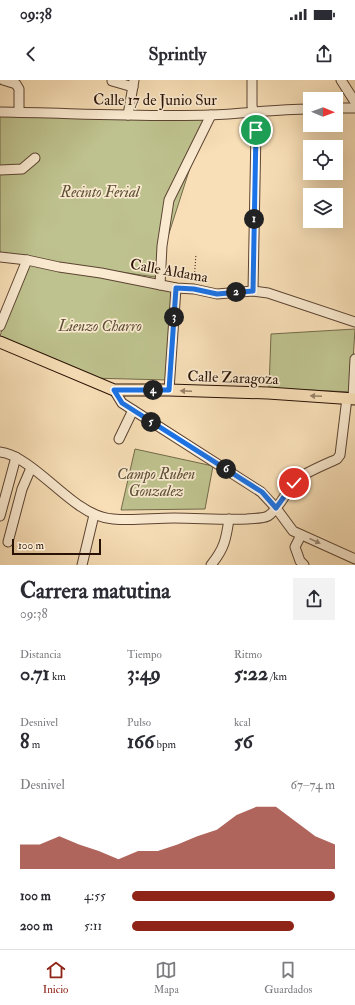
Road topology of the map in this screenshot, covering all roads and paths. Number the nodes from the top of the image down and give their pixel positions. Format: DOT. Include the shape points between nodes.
graph roads {
  1 [pos="3,80"];
  2 [pos="252,80"];
  3 [pos="341,80"];
  4 [pos="112,81"];
  5 [pos="133,84"];
  6 [pos="355,102"];
  7 [pos="343,106"];
  8 [pos="303,109"];
  9 [pos="0,112"];
  10 [pos="19,112"];
  11 [pos="254,112"];
  12 [pos="128,115"];
  13 [pos="211,115"];
  14 [pos="35,158"];
  15 [pos="0,170"];
  16 [pos="196,254"];
  17 [pos="0,257"];
  18 [pos="27,260"];
  19 [pos="160,285"];
  20 [pos="176,288"];
  21 [pos="194,289"];
  22 [pos="253,291"];
  23 [pos="355,322"];
  24 [pos="0,326"];
  25 [pos="0,342"];
  26 [pos="355,359"];
  27 [pos="114,390"];
  28 [pos="169,390"];
  29 [pos="352,398"];
  30 [pos="133,410"];
  31 [pos="119,439"];
  32 [pos="0,452"];
  33 [pos="16,457"];
  34 [pos="31,468"];
  35 [pos="276,508"];
  36 [pos="94,515"];
  37 [pos="0,516"];
  38 [pos="229,519"];
  39 [pos="301,535"];
  40 [pos="8,542"];
  41 [pos="355,559"];
  42 [pos="82,565"];
  43 [pos="211,565"];
  44 [pos="304,565"];
  1 -- 10 [label="street" via="16,84 19,89"];
  2 -- 11 [label="street"];
  3 -- 6 [label="street"];
  4 -- 5 [label="street"];
  5 -- 12 [label="street"];
  6 -- 7 [label="street"];
  8 -- 11 [label="street, Calle 17 de Junio Sur"];
  9 -- 10 [label="street, Calle 17 de Junio Sur"];
  10 -- 12 [label="street, Calle 17 de Junio Sur"];
  11 -- 13 [label="street, Calle 17 de Junio Sur"];
  11 -- 22 [label="street" via="256,130"];
  12 -- 13 [label="street, Calle 17 de Junio Sur"];
  13 -- 19 [label="street" via="169,200 162,246"];
  14 -- 15 [label="street" via="22,169"];
  16 -- 21 [label="path"];
  17 -- 18 [label="street, Calle Aldama"];
  18 -- 19 [label="street, Calle Aldama"];
  18 -- 24 [label="street"];
  19 -- 20 [label="street, Calle Aldama"];
  20 -- 21 [label="street, Calle Aldama"];
  20 -- 28 [label="street"];
  21 -- 22 [label="street, Calle Aldama" via="217,294"];
  22 -- 23 [label="street, Calle Aldama" via="268,293"];
  25 -- 27 [label="main road, Calle Zaragoza"];
  26 -- 29 [label="street"];
  27 -- 28 [label="main road, Calle Zaragoza"];
  27 -- 30 [label="street" via="122,403"];
  29 -- 28 [label="main road, Calle Zaragoza, one-way"];
  29 -- 35 [label="street" via="340,455 298,479"];
  30 -- 31 [label="street"];
  30 -- 35 [label="street" via="262,492"];
  32 -- 33 [label="street" via="7,452"];
  33 -- 34 [label="street"];
  33 -- 37 [label="street"];
  34 -- 36 [label="street"];
  34 -- 40 [label="street" via="22,488"];
  35 -- 38 [label="street" via="261,518"];
  35 -- 39 [label="street" via="293,531"];
  36 -- 38 [label="street" via="112,519"];
  36 -- 42 [label="street"];
  38 -- 43 [label="street" via="221,553"];
  39 -- 41 [label="street, one-way"];
  39 -- 44 [label="street" via="295,547"];
}
